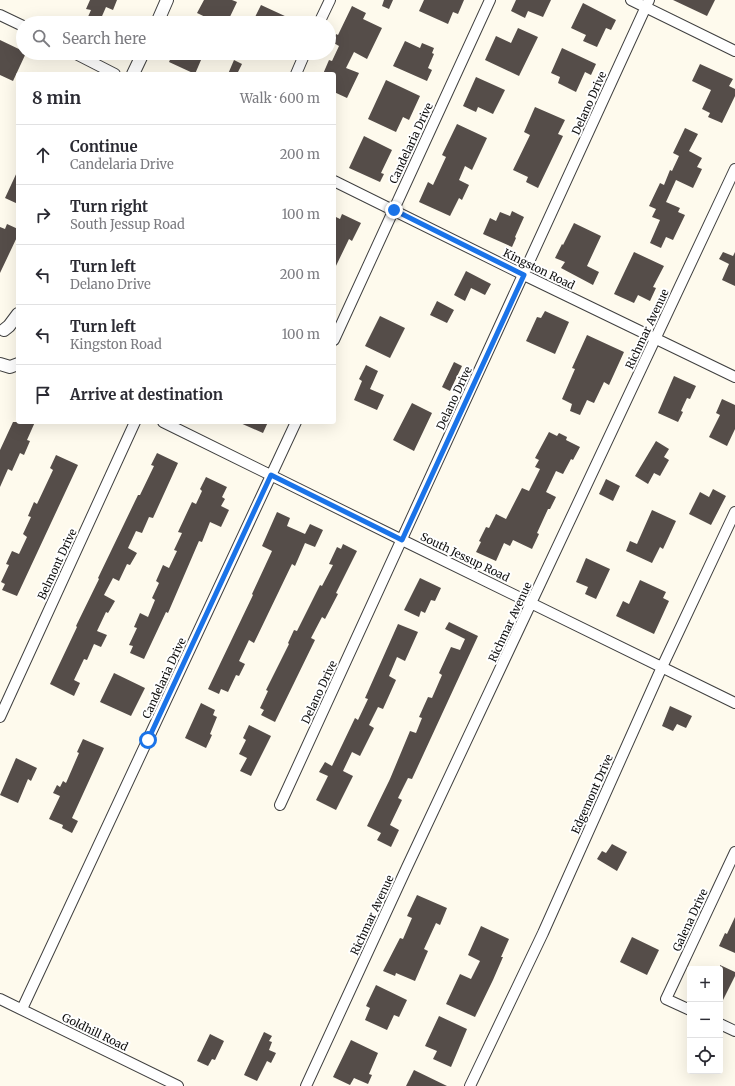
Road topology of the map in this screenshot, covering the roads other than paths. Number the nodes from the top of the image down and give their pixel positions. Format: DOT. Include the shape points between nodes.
graph roads {
  1 [pos="167,0"];
  2 [pos="330,0"];
  3 [pos="490,0"];
  4 [pos="631,0"];
  5 [pos="648,4"];
  6 [pos="0,15"];
  7 [pos="159,16"];
  8 [pos="322,16"];
  9 [pos="16,23"];
  10 [pos="735,51"];
  11 [pos="88,60"];
  12 [pos="140,60"];
  13 [pos="302,60"];
  14 [pos="111,72"];
  15 [pos="134,72"];
  16 [pos="297,72"];
  17 [pos="735,169"];
  18 [pos="336,182"];
  19 [pos="394,210"];
  20 [pos="524,275"];
  21 [pos="16,317"];
  22 [pos="2,331"];
  23 [pos="16,331"];
  24 [pos="336,336"];
  25 [pos="656,339"];
  26 [pos="13,365"];
  27 [pos="0,376"];
  28 [pos="735,377"];
  29 [pos="134,424"];
  30 [pos="167,424"];
  31 [pos="295,424"];
  32 [pos="271,475"];
  33 [pos="735,512"];
  34 [pos="402,540"];
  35 [pos="532,603"];
  36 [pos="662,667"];
  37 [pos="735,703"];
  38 [pos="0,717"];
  39 [pos="280,805"];
  40 [pos="735,852"];
  41 [pos="0,999"];
  42 [pos="22,1009"];
  43 [pos="687,1009"];
  44 [pos="723,1025"];
  45 [pos="735,1031"];
  46 [pos="158,1076"];
  47 [pos="154,1086"];
  48 [pos="178,1086"];
  49 [pos="306,1086"];
  50 [pos="470,1086"];
  1 -- 7 [label="street"];
  2 -- 8 [label="street"];
  3 -- 19 [label="street, Candelaria Drive"];
  4 -- 5 [label="street"];
  5 -- 10 [label="street"];
  5 -- 20 [label="street, Delano Drive"];
  6 -- 9 [label="street"];
  11 -- 14 [label="street"];
  12 -- 15 [label="street"];
  13 -- 16 [label="street"];
  17 -- 25 [label="street, Richmar Avenue"];
  18 -- 19 [label="street, Kingston Road"];
  19 -- 20 [label="street, Kingston Road"];
  19 -- 24 [label="street, Candelaria Drive"];
  20 -- 25 [label="street, Kingston Road"];
  20 -- 34 [label="street, Delano Drive"];
  21 -- 22 [label="street"];
  22 -- 23 [label="street"];
  25 -- 28 [label="street, Kingston Road"];
  25 -- 35 [label="street, Richmar Avenue"];
  26 -- 27 [label="street"];
  29 -- 38 [label="street, Belmont Drive"];
  30 -- 32 [label="street, South Jessup Road"];
  31 -- 32 [label="street, Candelaria Drive"];
  32 -- 34 [label="street, South Jessup Road"];
  32 -- 42 [label="street, Candelaria Drive"];
  33 -- 36 [label="street, Edgemont Drive"];
  34 -- 35 [label="street, South Jessup Road"];
  34 -- 39 [label="street, Delano Drive"];
  35 -- 36 [label="street, South Jessup Road"];
  35 -- 49 [label="street, Richmar Avenue"];
  36 -- 37 [label="street, South Jessup Road"];
  36 -- 50 [label="street, Edgemont Drive" via="543,933"];
  40 -- 43 [label="street, Galena Drive" via="666,999"];
  41 -- 42 [label="street, Goldhill Road"];
  42 -- 46 [label="street, Goldhill Road"];
  44 -- 45 [label="street"];
  46 -- 47 [label="street"];
  46 -- 48 [label="street, Goldhill Road"];
}
